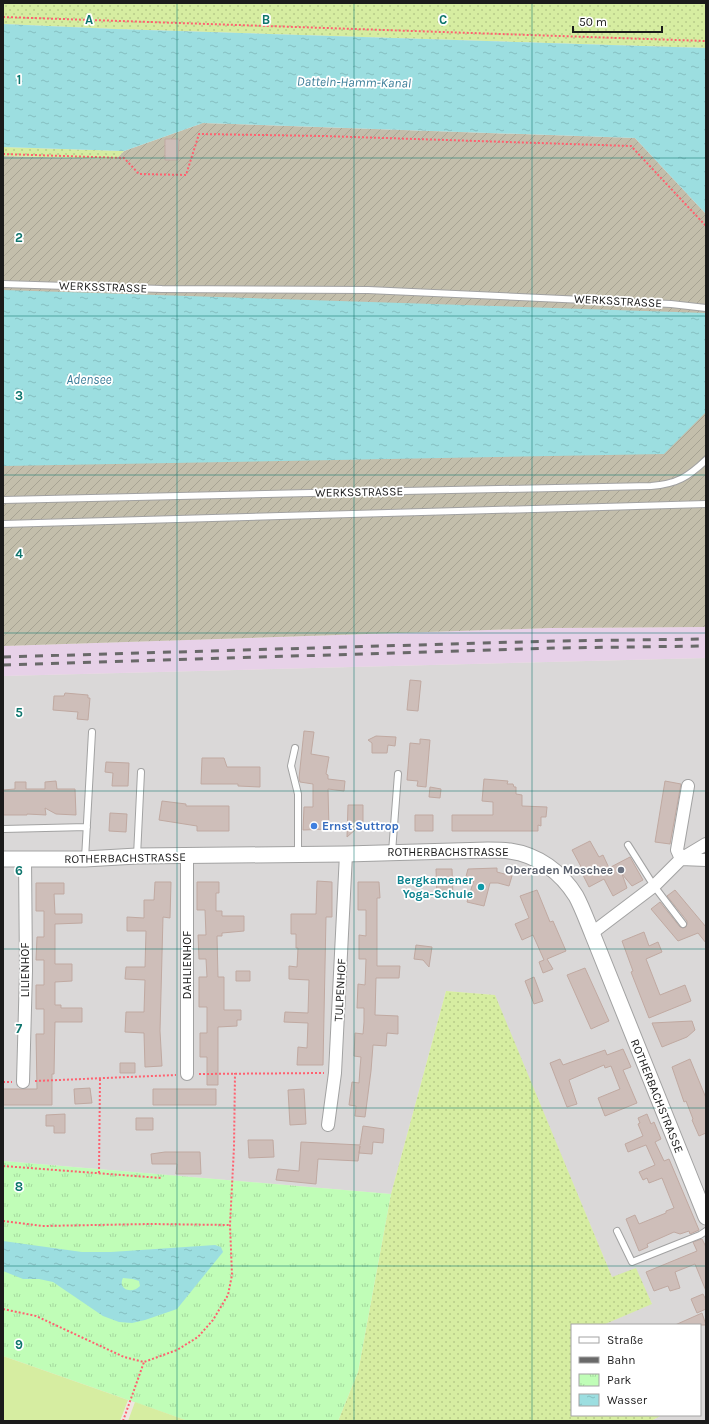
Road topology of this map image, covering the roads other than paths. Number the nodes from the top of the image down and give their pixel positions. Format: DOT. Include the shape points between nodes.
graph roads {
  1 [pos="3,284"];
  2 [pos="706,308"];
  3 [pos="706,460"];
  4 [pos="3,500"];
  5 [pos="706,504"];
  6 [pos="3,524"];
  7 [pos="92,732"];
  8 [pos="295,748"];
  9 [pos="141,772"];
  10 [pos="398,774"];
  11 [pos="688,786"];
  12 [pos="87,827"];
  13 [pos="3,829"];
  14 [pos="706,844"];
  15 [pos="628,845"];
  16 [pos="392,852"];
  17 [pos="346,854"];
  18 [pos="298,855"];
  19 [pos="137,856"];
  20 [pos="187,856"];
  21 [pos="25,859"];
  22 [pos="85,859"];
  23 [pos="681,859"];
  24 [pos="3,860"];
  25 [pos="706,860"];
  26 [pos="654,886"];
  27 [pos="683,924"];
  28 [pos="592,933"];
  29 [pos="187,1074"];
  30 [pos="23,1082"];
  31 [pos="328,1126"];
  32 [pos="702,1196"];
  33 [pos="706,1217"];
  34 [pos="617,1231"];
  35 [pos="706,1231"];
  1 -- 2 [label="lane, WERKSSTRASSE" via="162,289 368,290 671,304"];
  3 -- 4 [label="lane, WERKSSTRASSE" via="679,481 651,486"];
  5 -- 6 [label="lane"];
  7 -- 12 [label="lane"];
  8 -- 18 [label="lane" via="292,766 298,794"];
  9 -- 19 [label="lane"];
  10 -- 16 [label="lane"];
  11 -- 23 [label="street" via="677,850"];
  12 -- 13 [label="lane"];
  12 -- 22 [label="lane"];
  14 -- 23 [label="street"];
  15 -- 26 [label="lane"];
  16 -- 17 [label="street, ROTHERBACHSTRASSE"];
  16 -- 28 [label="street, ROTHERBACHSTRASSE" via="509,850 522,853 558,874 567,884"];
  17 -- 18 [label="street, ROTHERBACHSTRASSE"];
  17 -- 31 [label="street, TULPENHOF" via="335,1073"];
  18 -- 20 [label="street, ROTHERBACHSTRASSE"];
  19 -- 20 [label="street, ROTHERBACHSTRASSE"];
  19 -- 22 [label="street, ROTHERBACHSTRASSE"];
  20 -- 29 [label="street, DAHLIENHOF"];
  21 -- 22 [label="street, ROTHERBACHSTRASSE"];
  21 -- 24 [label="street, ROTHERBACHSTRASSE"];
  21 -- 30 [label="street, LILIENHOF" via="26,971"];
  23 -- 25 [label="street"];
  23 -- 26 [label="street"];
  26 -- 27 [label="lane"];
  26 -- 28 [label="street"];
  28 -- 32 [label="street, ROTHERBACHSTRASSE"];
  32 -- 33 [label="street, ROTHERBACHSTRASSE"];
  34 -- 35 [label="lane" via="632,1262"];
}
